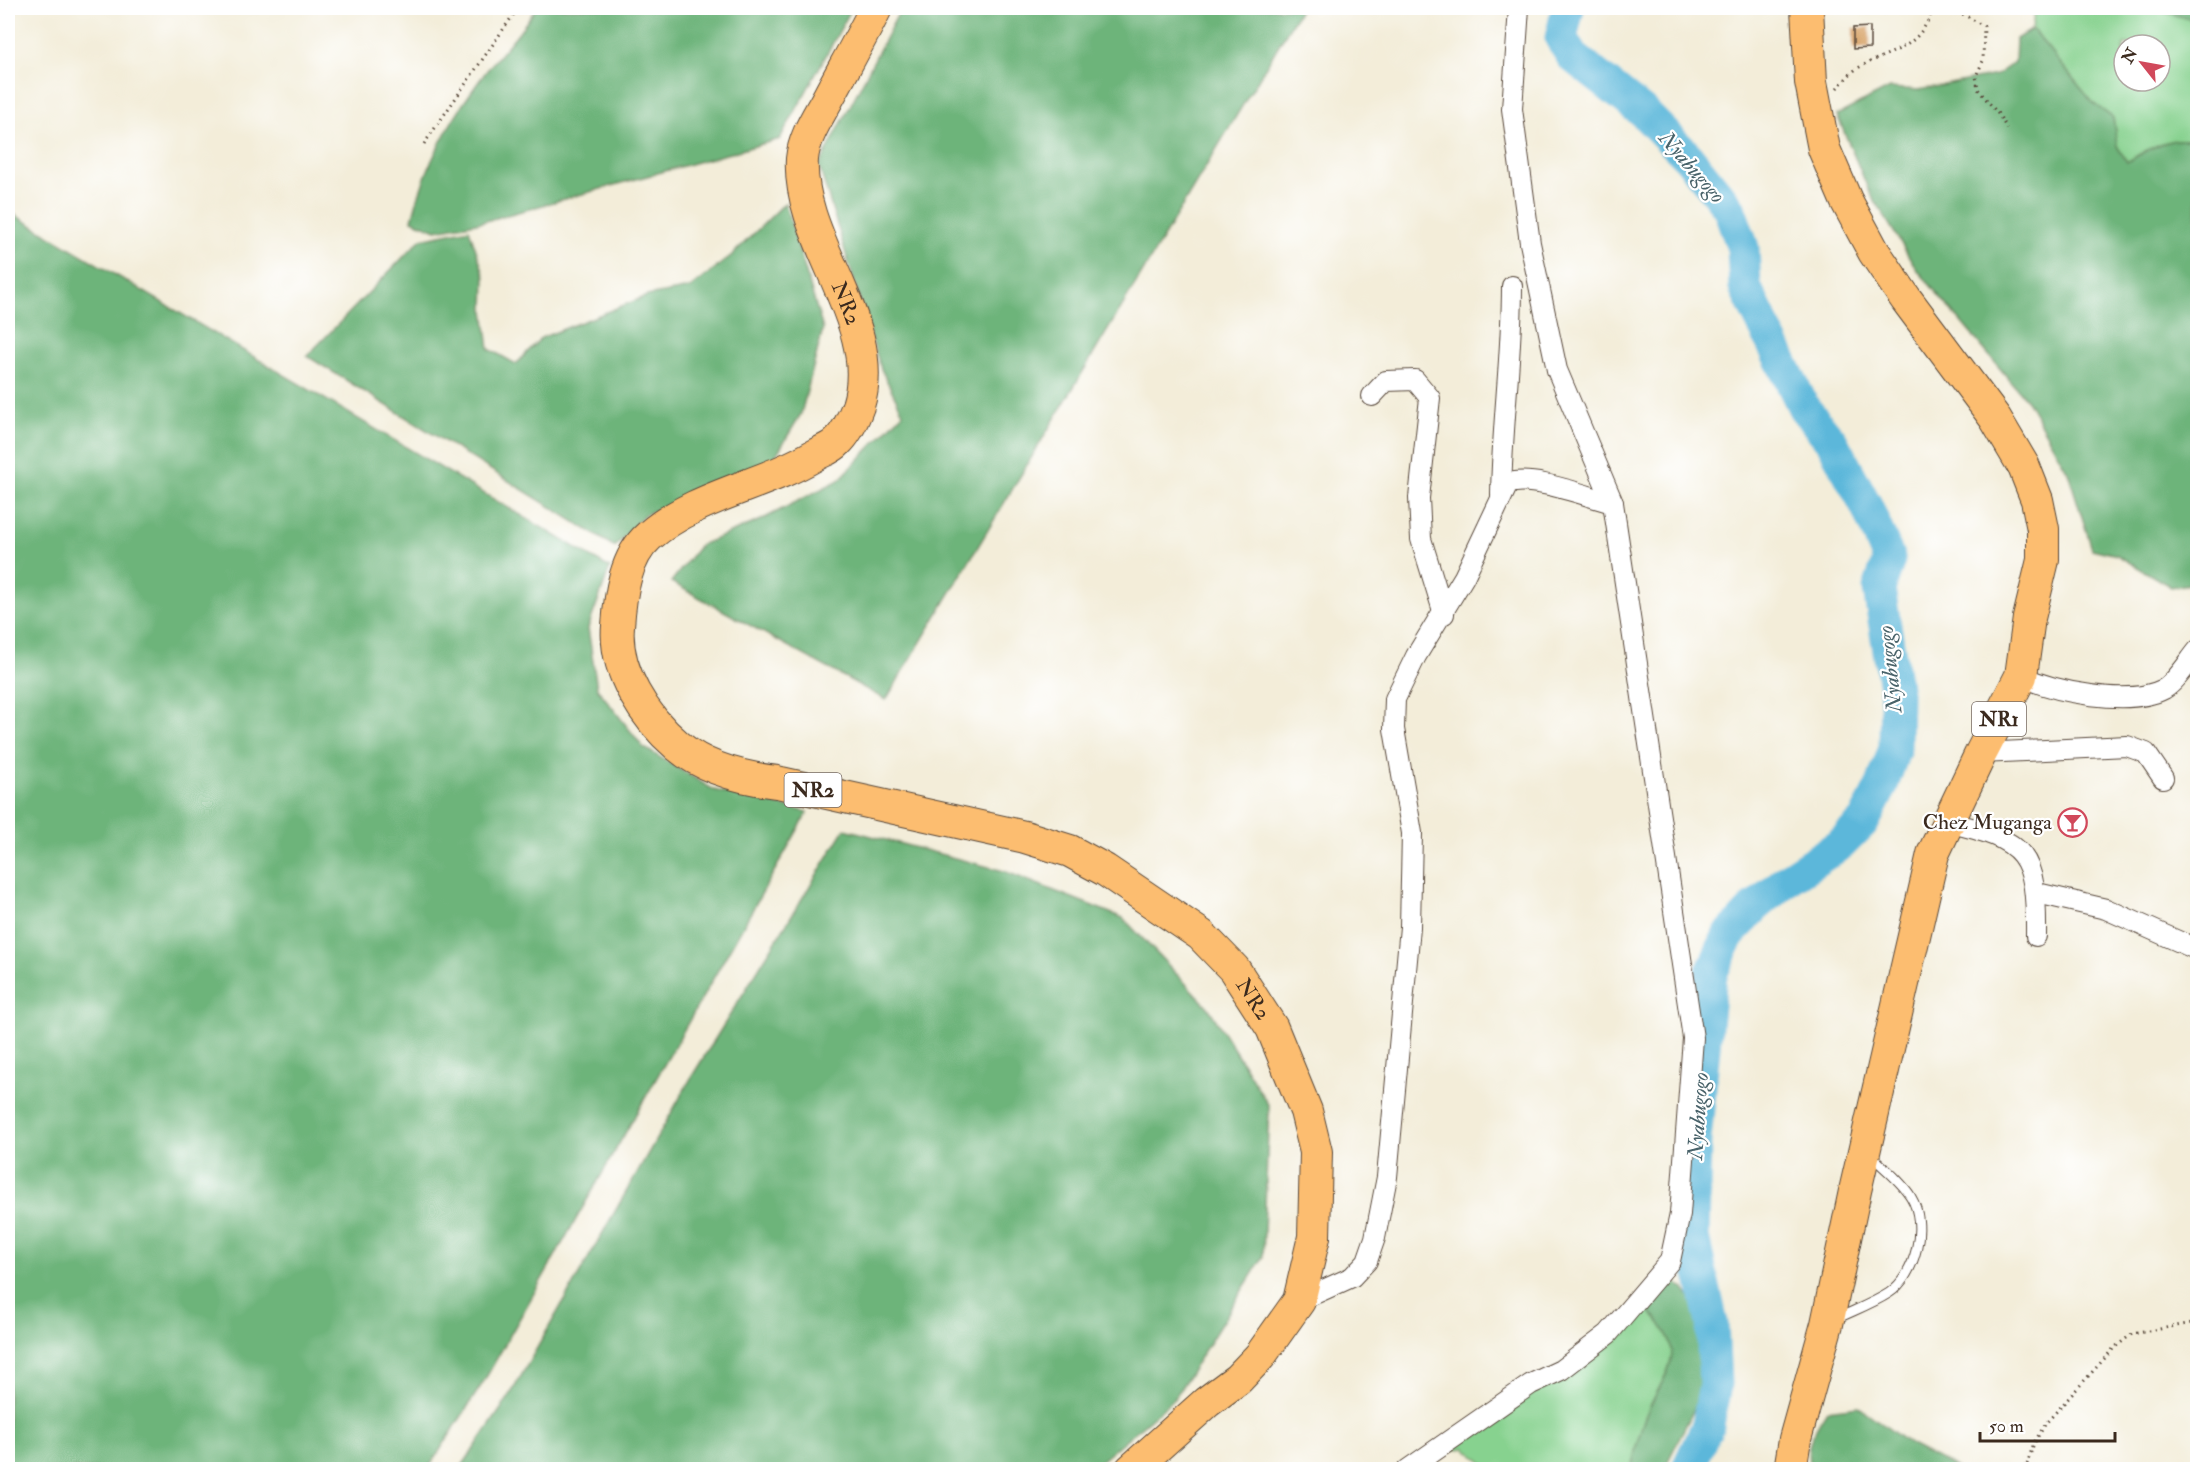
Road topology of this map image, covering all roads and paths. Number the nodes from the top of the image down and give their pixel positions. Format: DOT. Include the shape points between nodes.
graph roads {
  1 [pos="518,8"];
  2 [pos="876,8"];
  3 [pos="1519,8"];
  4 [pos="1807,8"];
  5 [pos="1933,8"];
  6 [pos="1952,8"];
  7 [pos="1817,112"];
  8 [pos="2007,129"];
  9 [pos="424,144"];
  10 [pos="1512,286"];
  11 [pos="1372,396"];
  12 [pos="1501,495"];
  13 [pos="1614,503"];
  14 [pos="1444,614"];
  15 [pos="2198,650"];
  16 [pos="2021,676"];
  17 [pos="1981,753"];
  18 [pos="2163,778"];
  19 [pos="1947,822"];
  20 [pos="2037,893"];
  21 [pos="2036,936"];
  22 [pos="2198,950"];
  23 [pos="1866,1148"];
  24 [pos="1299,1301"];
  25 [pos="2198,1322"];
  26 [pos="1827,1324"];
  27 [pos="1131,1470"];
  28 [pos="1407,1470"];
  29 [pos="1790,1470"];
  30 [pos="2025,1470"];
  1 -- 9 [label="path"];
  2 -- 24 [label="highway, NR2 / NR2" via="811,128 802,157 803,180 814,222 860,350 858,406 838,442 789,471 682,515 648,537 624,579 617,634 620,654 641,708 656,727 683,750 711,765 743,778 957,821 1070,850 1201,934 1234,969 1272,1028 1306,1111 1316,1152 1317,1195 1314,1236"];
  3 -- 13 [label="street" via="1512,109 1530,243 1557,370"];
  4 -- 7 [label="highway, NR1" via="1811,82"];
  5 -- 7 [label="path" via="1910,44 1857,69"];
  6 -- 8 [label="path" via="1984,26 1977,89"];
  7 -- 16 [label="highway, NR1" via="1824,149 1874,252 1995,418 2024,467 2037,500 2043,529 2043,560"];
  10 -- 12 [label="street"];
  11 -- 14 [label="street" via="1386,381 1415,380 1430,398 1419,498 1421,539"];
  12 -- 13 [label="street" via="1508,484 1518,480"];
  12 -- 14 [label="street" via="1490,525"];
  13 -- 28 [label="street" via="1693,1038 1680,1214 1670,1261 1608,1334 1561,1370 1531,1384"];
  14 -- 24 [label="street" via="1411,665 1394,706 1398,757 1412,833 1410,917 1382,1207 1367,1261 1352,1277"];
  15 -- 16 [label="street" via="2164,688 2141,695 2088,694 2037,684"];
  16 -- 17 [label="highway, NR1"];
  17 -- 18 [label="street" via="2127,746 2146,753"];
  17 -- 19 [label="highway, NR1"];
  19 -- 20 [label="street" via="1990,832 2016,846 2032,871"];
  19 -- 23 [label="highway, NR1" via="1933,854"];
  20 -- 21 [label="street"];
  20 -- 22 [label="street" via="2106,909"];
  23 -- 26 [label="highway, NR1"];
  23 -- 26 [label="lane" via="1911,1196 1920,1217 1920,1242 1904,1275 1890,1292"];
  24 -- 27 [label="highway, NR2 / NR2" via="1260,1356 1238,1379"];
  25 -- 30 [label="path" via="2132,1334 2114,1348 2046,1423"];
  26 -- 29 [label="highway, NR1"];
}
